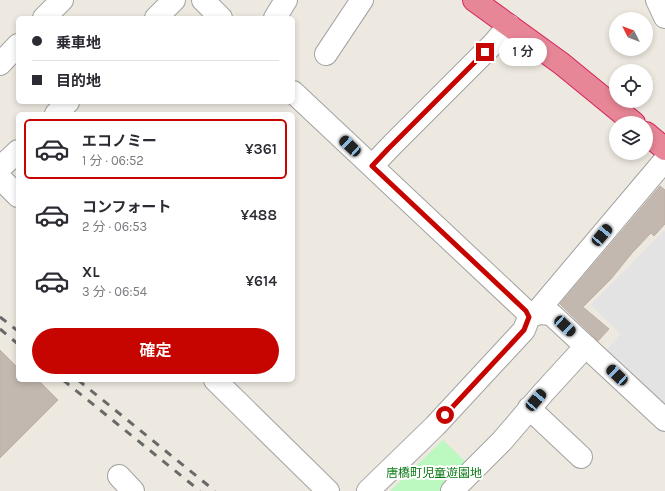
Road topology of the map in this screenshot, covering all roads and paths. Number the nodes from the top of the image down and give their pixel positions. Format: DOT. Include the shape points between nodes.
graph roads {
  1 [pos="62,0"];
  2 [pos="174,0"];
  3 [pos="203,0"];
  4 [pos="286,0"];
  5 [pos="362,0"];
  6 [pos="474,0"];
  7 [pos="657,0"];
  8 [pos="46,16"];
  9 [pos="158,16"];
  10 [pos="219,16"];
  11 [pos="276,16"];
  12 [pos="665,17"];
  13 [pos="509,25"];
  14 [pos="16,47"];
  15 [pos="326,54"];
  16 [pos="0,64"];
  17 [pos="295,94"];
  18 [pos="66,104"];
  19 [pos="58,112"];
  20 [pos="625,116"];
  21 [pos="653,139"];
  22 [pos="665,149"];
  23 [pos="16,153"];
  24 [pos="665,160"];
  25 [pos="372,166"];
  26 [pos="0,168"];
  27 [pos="0,178"];
  28 [pos="16,194"];
  29 [pos="534,315"];
  30 [pos="586,346"];
  31 [pos="218,382"];
  32 [pos="530,408"];
  33 [pos="665,420"];
  34 [pos="581,457"];
  35 [pos="328,491"];
  36 [pos="368,491"];
  37 [pos="452,491"];
  1 -- 8 [label="street"];
  2 -- 9 [label="street"];
  3 -- 10 [label="street"];
  4 -- 11 [label="street"];
  5 -- 15 [label="street"];
  6 -- 13 [label="highway"];
  7 -- 12 [label="street"];
  13 -- 20 [label="highway"];
  13 -- 25 [label="street"];
  14 -- 16 [label="street"];
  17 -- 25 [label="street"];
  18 -- 19 [label="street"];
  21 -- 22 [label="highway"];
  23 -- 26 [label="street"];
  24 -- 29 [label="street"];
  25 -- 29 [label="street" via="526,311"];
  27 -- 28 [label="street"];
  29 -- 30 [label="street" via="551,314"];
  29 -- 36 [label="street" via="524,330 435,426"];
  30 -- 32 [label="street"];
  30 -- 33 [label="street"];
  31 -- 35 [label="street"];
  32 -- 34 [label="street"];
  32 -- 37 [label="street" via="502,441"];
}
